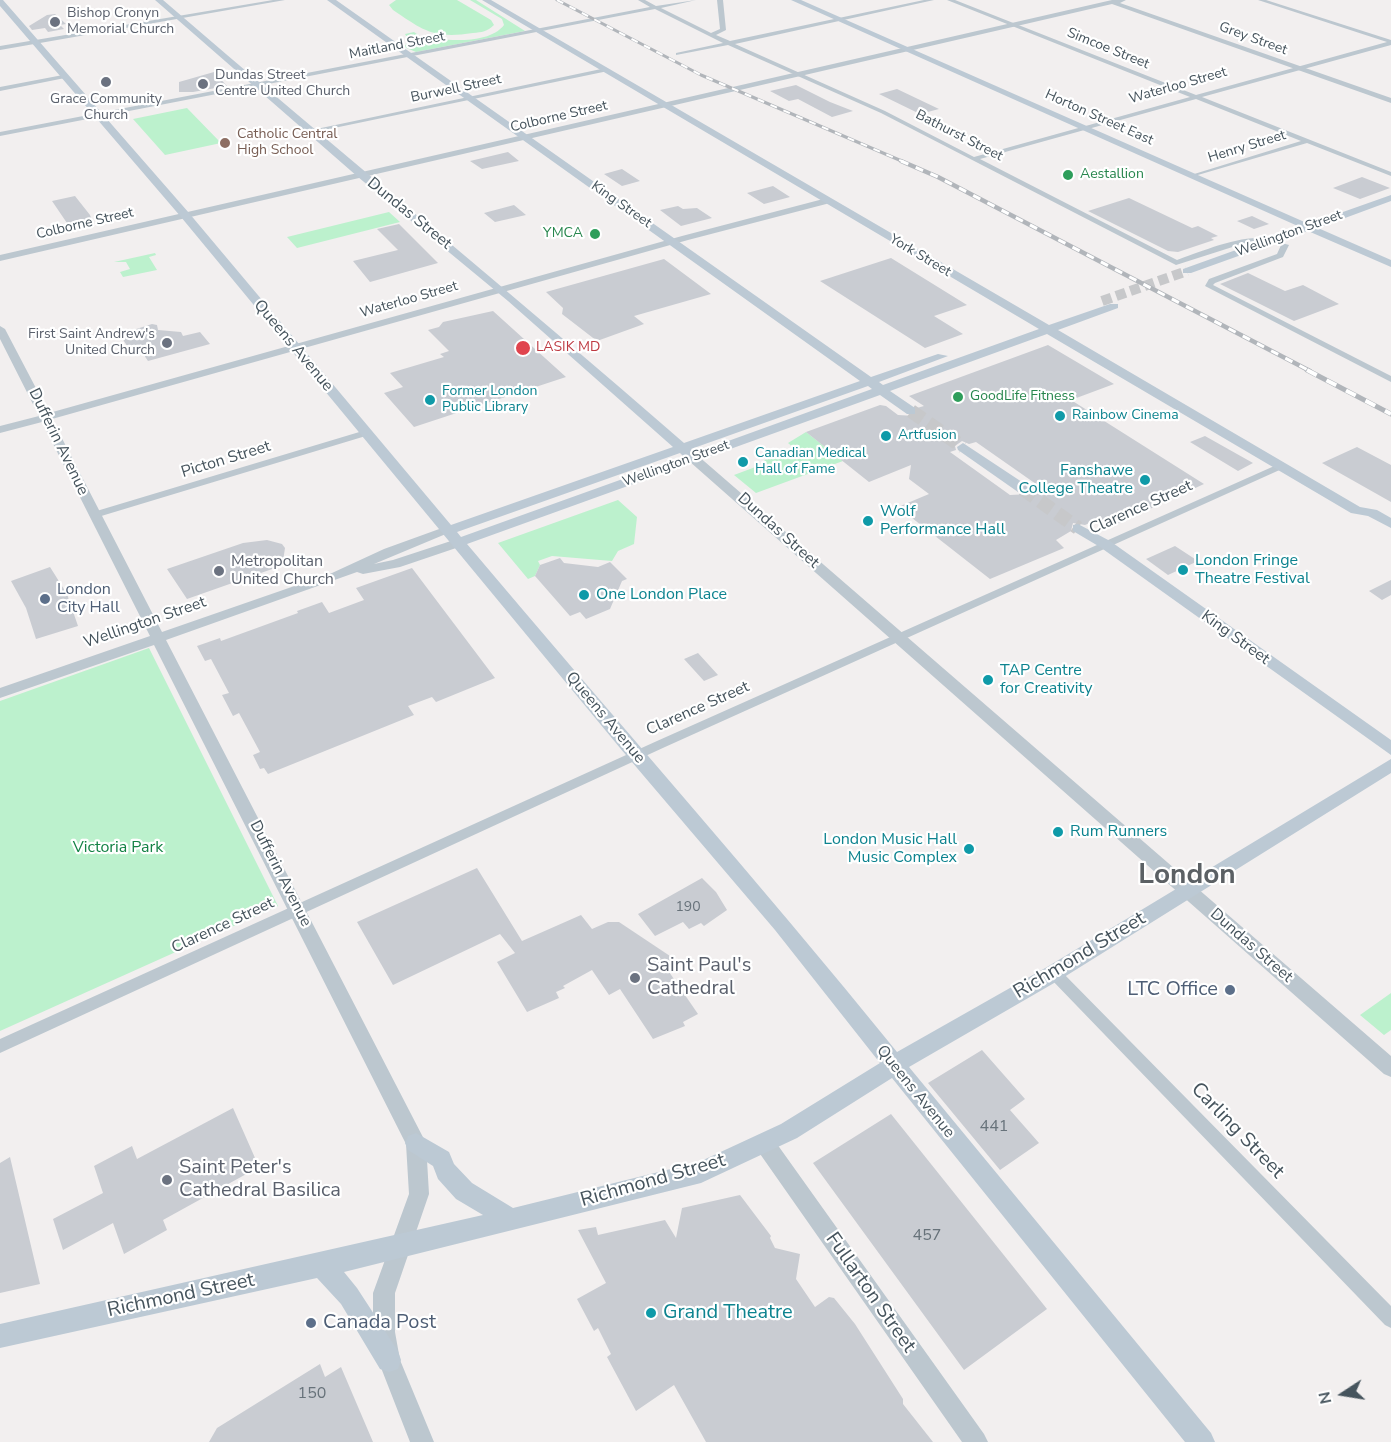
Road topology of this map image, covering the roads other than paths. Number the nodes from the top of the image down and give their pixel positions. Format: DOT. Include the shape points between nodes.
graph roads {
  1 [pos="159,0"];
  2 [pos="282,0"];
  3 [pos="331,0"];
  4 [pos="486,0"];
  5 [pos="641,0"];
  6 [pos="693,0"];
  7 [pos="720,0"];
  8 [pos="795,0"];
  9 [pos="931,0"];
  10 [pos="950,0"];
  11 [pos="1123,0"];
  12 [pos="1261,0"];
  13 [pos="0,1"];
  14 [pos="1110,1"];
  15 [pos="656,8"];
  16 [pos="179,17"];
  17 [pos="839,20"];
  18 [pos="1014,25"];
  19 [pos="540,31"];
  20 [pos="711,35"];
  21 [pos="36,42"];
  22 [pos="729,43"];
  23 [pos="1391,43"];
  24 [pos="0,48"];
  25 [pos="906,50"];
  26 [pos="678,54"];
  27 [pos="409,56"];
  28 [pos="1299,68"];
  29 [pos="606,70"];
  30 [pos="800,75"];
  31 [pos="63,77"];
  32 [pos="256,85"];
  33 [pos="0,88"];
  34 [pos="1196,97"];
  35 [pos="470,98"];
  36 [pos="1391,101"];
  37 [pos="669,106"];
  38 [pos="97,116"];
  39 [pos="1084,128"];
  40 [pos="310,131"];
  41 [pos="0,134"];
  42 [pos="526,138"];
  43 [pos="1308,141"];
  44 [pos="974,159"];
  45 [pos="1391,174"];
  46 [pos="361,175"];
  47 [pos="1193,176"];
  48 [pos="1391,198"];
  49 [pos="827,201"];
  50 [pos="1391,209"];
  51 [pos="185,215"];
  52 [pos="1307,227"];
  53 [pos="1320,233"];
  54 [pos="1267,241"];
  55 [pos="673,242"];
  56 [pos="1285,245"];
  57 [pos="0,258"];
  58 [pos="1391,264"];
  59 [pos="1187,271"];
  60 [pos="1197,277"];
  61 [pos="500,290"];
  62 [pos="1102,301"];
  63 [pos="1114,306"];
  64 [pos="1035,324"];
  65 [pos="0,329"];
  66 [pos="1047,331"];
  67 [pos="1021,340"];
  68 [pos="1069,344"];
  69 [pos="295,348"];
  70 [pos="1391,379"];
  71 [pos="868,381"];
  72 [pos="881,389"];
  73 [pos="911,411"];
  74 [pos="46,418"];
  75 [pos="0,430"];
  76 [pos="366,433"];
  77 [pos="963,447"];
  78 [pos="681,448"];
  79 [pos="693,458"];
  80 [pos="1281,466"];
  81 [pos="1023,489"];
  82 [pos="1356,510"];
  83 [pos="94,515"];
  84 [pos="1391,524"];
  85 [pos="1078,528"];
  86 [pos="1391,536"];
  87 [pos="452,537"];
  88 [pos="1106,544"];
  89 [pos="158,637"];
  90 [pos="897,638"];
  91 [pos="0,693"];
  92 [pos="1391,749"];
  93 [pos="637,756"];
  94 [pos="1391,765"];
  95 [pos="1187,890"];
  96 [pos="299,910"];
  97 [pos="1054,973"];
  98 [pos="0,1046"];
  99 [pos="894,1065"];
  100 [pos="1391,1068"];
  101 [pos="416,1143"];
  102 [pos="765,1144"];
  103 [pos="512,1220"];
  104 [pos="399,1248"];
  105 [pos="322,1265"];
  106 [pos="1391,1319"];
  107 [pos="0,1336"];
  108 [pos="389,1360"];
  109 [pos="422,1442"];
  110 [pos="976,1442"];
  111 [pos="1202,1442"];
  1 -- 16 [label="main road, Dundas Street"];
  2 -- 16 [label="street"];
  3 -- 27 [label="main road, King Street"];
  4 -- 19 [label="main road, York Street"];
  5 -- 15 [label="street, Bathurst Street"];
  6 -- 15 [label="street, Maitland Street"];
  7 -- 20 [label="street" via="723,30"];
  8 -- 17 [label="main road, Horton Street East"];
  9 -- 17 [label="street"];
  10 -- 18 [label="street, Simcoe Street"];
  11 -- 14 [label="street, Colborne Street"];
  12 -- 23 [label="street"];
  13 -- 21 [label="main road, Queens Avenue"];
  14 -- 18 [label="street, Colborne Street"];
  14 -- 28 [label="street, Grey Street"];
  15 -- 19 [label="street, Maitland Street"];
  15 -- 20 [label="street, Bathurst Street"];
  16 -- 21 [label="street"];
  16 -- 32 [label="main road, Dundas Street"];
  17 -- 22 [label="street"];
  17 -- 25 [label="main road, Horton Street East"];
  18 -- 25 [label="street, Colborne Street"];
  18 -- 34 [label="street, Simcoe Street"];
  19 -- 27 [label="street, Maitland Street"];
  19 -- 29 [label="main road, York Street"];
  20 -- 22 [label="street, Bathurst Street"];
  21 -- 24 [label="street"];
  21 -- 31 [label="main road, Queens Avenue"];
  22 -- 26 [label="street"];
  22 -- 30 [label="street, Bathurst Street"];
  23 -- 28 [label="street, Waterloo Street"];
  25 -- 30 [label="street, Colborne Street"];
  25 -- 39 [label="main road, Horton Street East"];
  27 -- 32 [label="street, Maitland Street"];
  27 -- 35 [label="main road, King Street"];
  28 -- 34 [label="street, Waterloo Street"];
  28 -- 36 [label="street, Grey Street"];
  29 -- 35 [label="street, Burwell Street"];
  29 -- 37 [label="main road, York Street"];
  30 -- 37 [label="street, Colborne Street"];
  30 -- 44 [label="street, Bathurst Street"];
  31 -- 33 [label="street"];
  31 -- 38 [label="main road, Queens Avenue"];
  32 -- 38 [label="street, Maitland Street"];
  32 -- 40 [label="main road, Dundas Street"];
  34 -- 39 [label="street, Waterloo Street"];
  34 -- 43 [label="street, Simcoe Street"];
  35 -- 40 [label="street, Burwell Street"];
  35 -- 42 [label="main road, King Street"];
  37 -- 42 [label="street, Colborne Street"];
  37 -- 49 [label="main road, York Street"];
  38 -- 41 [label="street, Maitland Street"];
  38 -- 51 [label="main road, Queens Avenue"];
  39 -- 44 [label="street, Waterloo Street"];
  39 -- 47 [label="main road, Horton Street East"];
  40 -- 46 [label="main road, Dundas Street"];
  42 -- 46 [label="street, Colborne Street"];
  42 -- 55 [label="main road, King Street"];
  43 -- 45 [label="street, Simcoe Street"];
  43 -- 47 [label="street, Henry Street"];
  44 -- 54 [label="street, Bathurst Street" via="1176,263 1244,241"];
  46 -- 51 [label="street, Colborne Street"];
  46 -- 61 [label="main road, Dundas Street"];
  47 -- 52 [label="main road, Horton Street East"];
  48 -- 52 [label="main road, Wellington Street"];
  49 -- 55 [label="street, Waterloo Street"];
  49 -- 64 [label="main road, York Street"];
  50 -- 53 [label="main road, Wellington Street"];
  51 -- 57 [label="street, Colborne Street"];
  51 -- 69 [label="main road, Queens Avenue"];
  52 -- 53 [label="main road, Horton Street East"];
  52 -- 54 [label="main road, Wellington Street"];
  53 -- 56 [label="main road, Wellington Street"];
  53 -- 58 [label="main road, Horton Street East"];
  54 -- 59 [label="main road, Wellington Street"];
  55 -- 61 [label="street, Waterloo Street"];
  55 -- 71 [label="main road, King Street"];
  56 -- 60 [label="main road, Wellington Street"];
  56 -- 70 [label="street" via="1280,255 1208,284"];
  61 -- 69 [label="street, Waterloo Street"];
  61 -- 78 [label="main road, Dundas Street"];
  62 -- 64 [label="main road, Wellington Street"];
  63 -- 66 [label="main road, Wellington Street"];
  64 -- 66 [label="main road, York Street"];
  64 -- 71 [label="main road, Wellington Street"];
  65 -- 74 [label="street, Dufferin Avenue"];
  66 -- 67 [label="main road, Wellington Street"];
  66 -- 68 [label="main road, York Street"];
  67 -- 68 [label="main road"];
  67 -- 72 [label="main road, Wellington Street"];
  68 -- 80 [label="main road, York Street"];
  69 -- 74 [label="street, Waterloo Street"];
  69 -- 76 [label="main road, Queens Avenue"];
  71 -- 72 [label="main road, King Street"];
  71 -- 78 [label="main road, Wellington Street"];
  72 -- 73 [label="main road, King Street"];
  72 -- 79 [label="main road, Wellington Street"];
  74 -- 75 [label="street, Waterloo Street"];
  74 -- 83 [label="street, Dufferin Avenue"];
  76 -- 83 [label="street, Picton Street"];
  76 -- 87 [label="main road, Queens Avenue"];
  77 -- 81 [label="main road"];
  78 -- 79 [label="main road, Dundas Street"];
  78 -- 87 [label="main road, Wellington Street"];
  79 -- 87 [label="main road, Wellington Street"];
  79 -- 90 [label="street, Dundas Street"];
  80 -- 82 [label="main road, York Street"];
  80 -- 88 [label="street, Clarence Street"];
  82 -- 84 [label="main road, York Street" via="1372,513"];
  82 -- 86 [label="main road, York Street" via="1363,519"];
  83 -- 89 [label="street, Dufferin Avenue"];
  85 -- 88 [label="main road, King Street"];
  87 -- 89 [label="street, Wellington Street" via="395,564 337,576"];
  87 -- 93 [label="main road, Queens Avenue"];
  88 -- 90 [label="street, Clarence Street"];
  88 -- 92 [label="main road, King Street"];
  89 -- 91 [label="street, Wellington Street"];
  89 -- 96 [label="street, Dufferin Avenue"];
  90 -- 93 [label="street, Clarence Street"];
  90 -- 95 [label="street, Dundas Street"];
  93 -- 96 [label="street, Clarence Street"];
  93 -- 99 [label="main road, Queens Avenue" via="782,924"];
  94 -- 95 [label="main road, Richmond Street"];
  95 -- 97 [label="main road, Richmond Street"];
  95 -- 100 [label="street, Dundas Street"];
  96 -- 98 [label="street, Clarence Street"];
  96 -- 101 [label="street, Dufferin Avenue"];
  97 -- 99 [label="main road, Richmond Street"];
  97 -- 106 [label="street, Carling Street"];
  99 -- 102 [label="main road, Richmond Street"];
  99 -- 111 [label="main road, Queens Avenue"];
  101 -- 103 [label="main road" via="441,1159 464,1191"];
  101 -- 104 [label="street, Dufferin Avenue" via="419,1194"];
  102 -- 103 [label="main road, Richmond Street" via="701,1172"];
  102 -- 110 [label="street, Fullarton Street"];
  103 -- 104 [label="main road, Richmond Street"];
  104 -- 105 [label="main road, Richmond Street"];
  104 -- 108 [label="street, Dufferin Avenue" via="384,1293"];
  105 -- 107 [label="main road, Richmond Street"];
  105 -- 108 [label="main road" via="349,1296"];
  108 -- 109 [label="street, Dufferin Avenue"];
}
